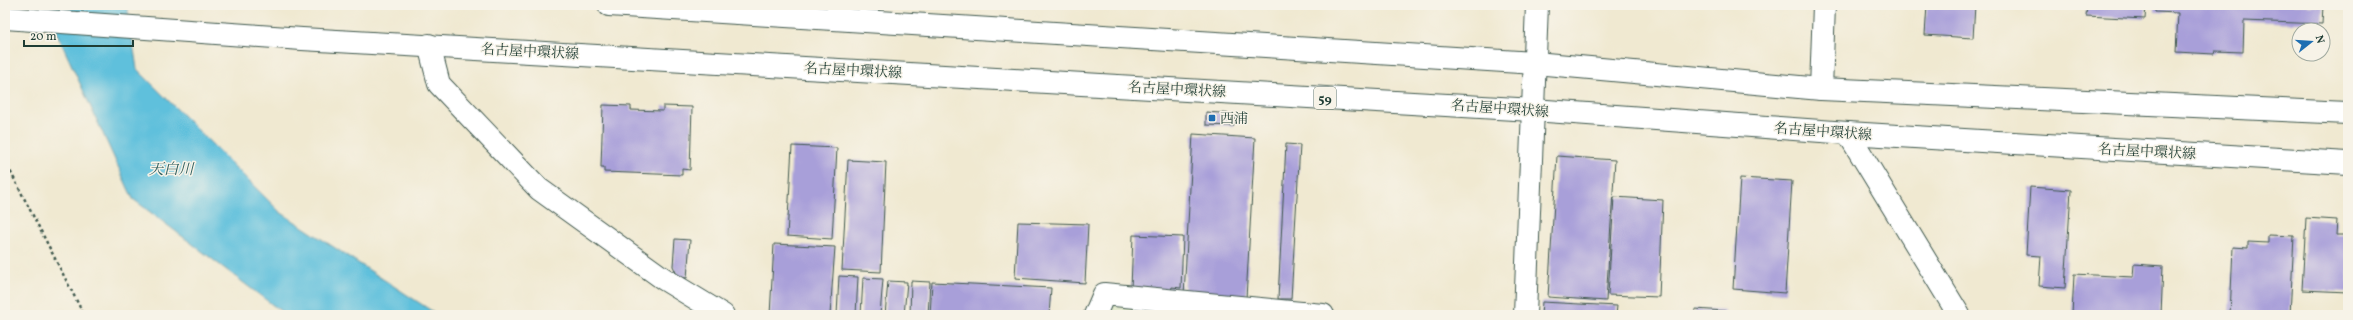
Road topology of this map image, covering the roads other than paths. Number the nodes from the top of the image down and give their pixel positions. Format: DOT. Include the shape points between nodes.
graph roads {
  1 [pos="609,5"];
  2 [pos="1537,5"];
  3 [pos="1824,5"];
  4 [pos="5,18"];
  5 [pos="429,45"];
  6 [pos="1535,63"];
  7 [pos="1821,89"];
  8 [pos="1533,110"];
  9 [pos="2348,113"];
  10 [pos="1848,133"];
  11 [pos="2348,163"];
  12 [pos="723,315"];
  13 [pos="1095,315"];
  14 [pos="1323,315"];
  15 [pos="1526,315"];
  16 [pos="1958,315"];
  1 -- 6 [label="main road"];
  2 -- 6 [label="main road"];
  3 -- 7 [label="main road"];
  4 -- 5 [label="main road, 名古屋中環状線 / 59"];
  5 -- 8 [label="main road, 名古屋中環状線 / 59"];
  5 -- 12 [label="main road" via="439,84 539,189 664,279"];
  6 -- 7 [label="main road"];
  6 -- 8 [label="main road"];
  7 -- 9 [label="main road"];
  8 -- 10 [label="main road, 名古屋中環状線 / 59"];
  8 -- 15 [label="main road"];
  10 -- 11 [label="main road, 名古屋中環状線 / 59"];
  10 -- 16 [label="main road"];
  13 -- 14 [label="main road" via="1104,294"];
}
